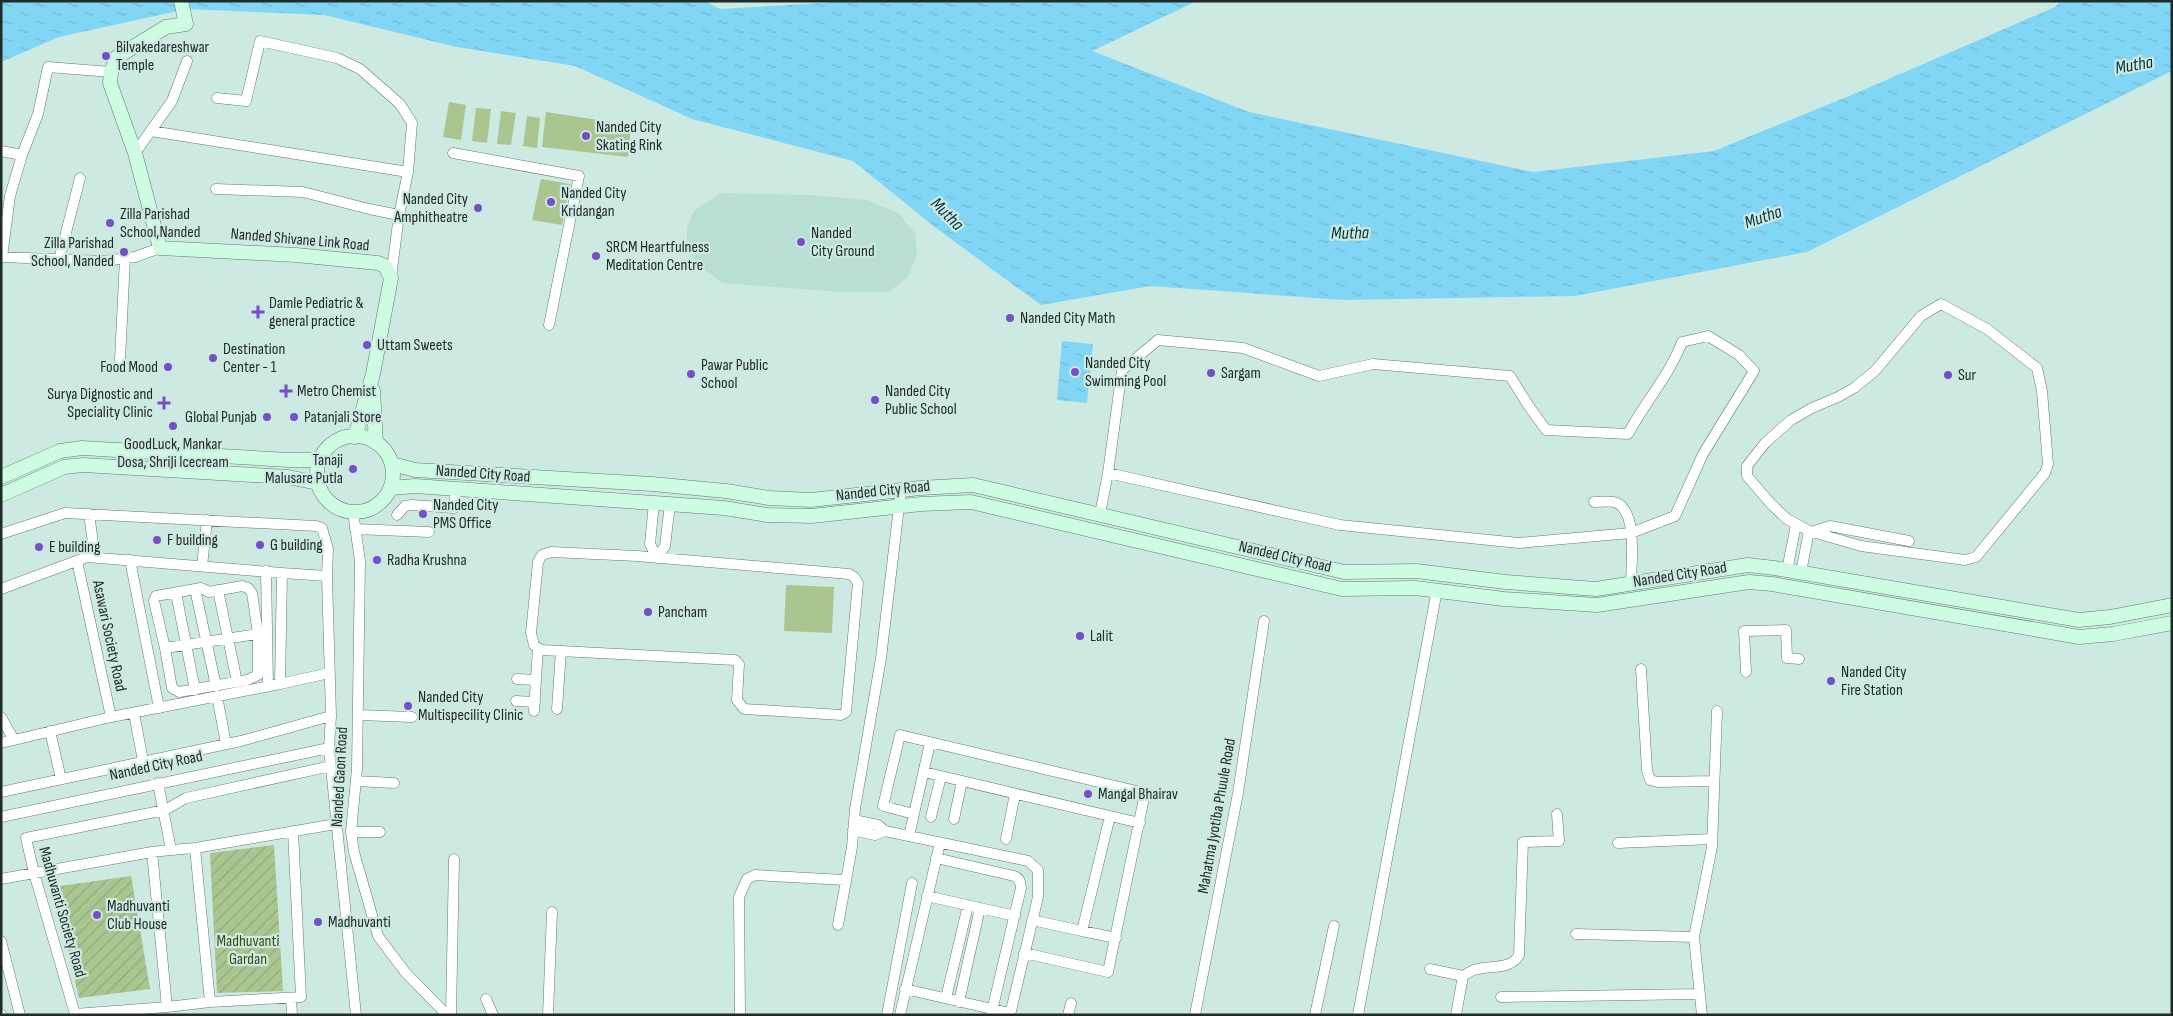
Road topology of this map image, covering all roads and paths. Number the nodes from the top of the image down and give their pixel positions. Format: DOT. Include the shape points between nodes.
graph roads {
  1 [pos="181,1"];
  2 [pos="187,61"];
  3 [pos="111,72"];
  4 [pos="217,98"];
  5 [pos="151,131"];
  6 [pos="1,151"];
  7 [pos="453,153"];
  8 [pos="135,154"];
  9 [pos="22,155"];
  10 [pos="408,172"];
  11 [pos="80,178"];
  12 [pos="216,189"];
  13 [pos="399,215"];
  14 [pos="160,248"];
  15 [pos="2,257"];
  16 [pos="125,258"];
  17 [pos="59,260"];
  18 [pos="392,278"];
  19 [pos="549,325"];
  20 [pos="120,360"];
  21 [pos="373,374"];
  22 [pos="355,437"];
  23 [pos="376,443"];
  24 [pos="320,460"];
  25 [pos="392,464"];
  26 [pos="1108,474"];
  27 [pos="1,477"];
  28 [pos="318,483"];
  29 [pos="391,488"];
  30 [pos="456,489"];
  31 [pos="901,490"];
  32 [pos="3,493"];
  33 [pos="1594,502"];
  34 [pos="654,503"];
  35 [pos="670,504"];
  36 [pos="900,506"];
  37 [pos="353,512"];
  38 [pos="89,514"];
  39 [pos="1100,514"];
  40 [pos="397,515"];
  41 [pos="207,520"];
  42 [pos="1796,525"];
  43 [pos="355,529"];
  44 [pos="1811,531"];
  45 [pos="429,532"];
  46 [pos="1631,532"];
  47 [pos="1,534"];
  48 [pos="1909,541"];
  49 [pos="95,558"];
  50 [pos="657,558"];
  51 [pos="130,560"];
  52 [pos="77,561"];
  53 [pos="202,566"];
  54 [pos="1787,570"];
  55 [pos="266,572"];
  56 [pos="1369,572"];
  57 [pos="1801,572"];
  58 [pos="282,573"];
  59 [pos="327,576"];
  60 [pos="1631,584"];
  61 [pos="1,589"];
  62 [pos="195,589"];
  63 [pos="1370,589"];
  64 [pos="218,590"];
  65 [pos="1437,590"];
  66 [pos="176,592"];
  67 [pos="2172,606"];
  68 [pos="1264,622"];
  69 [pos="2172,623"];
  70 [pos="263,633"];
  71 [pos="228,638"];
  72 [pos="207,642"];
  73 [pos="186,645"];
  74 [pos="165,648"];
  75 [pos="538,648"];
  76 [pos="561,651"];
  77 [pos="1799,660"];
  78 [pos="1640,669"];
  79 [pos="1746,672"];
  80 [pos="329,673"];
  81 [pos="517,679"];
  82 [pos="536,680"];
  83 [pos="237,682"];
  84 [pos="280,684"];
  85 [pos="268,686"];
  86 [pos="195,690"];
  87 [pos="217,691"];
  88 [pos="516,701"];
  89 [pos="159,708"];
  90 [pos="557,710"];
  91 [pos="1717,711"];
  92 [pos="134,713"];
  93 [pos="358,715"];
  94 [pos="331,716"];
  95 [pos="1,717"];
  96 [pos="112,717"];
  97 [pos="412,717"];
  98 [pos="50,731"];
  99 [pos="14,740"];
  100 [pos="1,743"];
  101 [pos="930,743"];
  102 [pos="226,744"];
  103 [pos="329,748"];
  104 [pos="143,761"];
  105 [pos="330,766"];
  106 [pos="924,772"];
  107 [pos="941,776"];
  108 [pos="61,779"];
  109 [pos="962,781"];
  110 [pos="1713,781"];
  111 [pos="356,782"];
  112 [pos="158,783"];
  113 [pos="394,783"];
  114 [pos="1,792"];
  115 [pos="1016,794"];
  116 [pos="165,810"];
  117 [pos="914,814"];
  118 [pos="1557,814"];
  119 [pos="1110,816"];
  120 [pos="1,817"];
  121 [pos="932,817"];
  122 [pos="954,819"];
  123 [pos="1140,823"];
  124 [pos="336,824"];
  125 [pos="854,825"];
  126 [pos="293,831"];
  127 [pos="351,832"];
  128 [pos="380,832"];
  129 [pos="909,836"];
  130 [pos="1006,839"];
  131 [pos="1712,839"];
  132 [pos="940,843"];
  133 [pos="1618,843"];
  134 [pos="195,848"];
  135 [pos="171,850"];
  136 [pos="152,852"];
  137 [pos="936,858"];
  138 [pos="454,859"];
  139 [pos="34,873"];
  140 [pos="1,879"];
  141 [pos="846,880"];
  142 [pos="912,884"];
  143 [pos="927,896"];
  144 [pos="968,905"];
  145 [pos="980,908"];
  146 [pos="552,912"];
  147 [pos="1014,916"];
  148 [pos="1032,920"];
  149 [pos="838,925"];
  150 [pos="1334,926"];
  151 [pos="1082,931"];
  152 [pos="1576,934"];
  153 [pos="1694,937"];
  154 [pos="1116,938"];
  155 [pos="1,941"];
  156 [pos="1024,953"];
  157 [pos="1430,969"];
  158 [pos="1463,976"];
  159 [pos="905,989"];
  160 [pos="1699,994"];
  161 [pos="1501,997"];
  162 [pos="291,998"];
  163 [pos="946,998"];
  164 [pos="486,999"];
  165 [pos="210,1002"];
  166 [pos="959,1002"];
  167 [pos="1071,1003"];
  168 [pos="168,1007"];
  169 [pos="185,1010"];
  170 [pos="991,1012"];
  171 [pos="74,1014"];
  172 [pos="1010,1014"];
  173 [pos="20,1015"];
  174 [pos="292,1015"];
  175 [pos="356,1015"];
  176 [pos="447,1015"];
  177 [pos="451,1015"];
  178 [pos="493,1015"];
  179 [pos="548,1015"];
  180 [pos="740,1015"];
  181 [pos="887,1015"];
  182 [pos="900,1015"];
  183 [pos="1068,1015"];
  184 [pos="1195,1015"];
  185 [pos="1316,1015"];
  186 [pos="1358,1015"];
  187 [pos="1456,1015"];
  188 [pos="1702,1015"];
  1 -- 3 [label="street" via="186,24 166,27 136,44 117,57"];
  2 -- 5 [label="street" via="172,100"];
  3 -- 8 [label="street" via="110,82"];
  3 -- 9 [label="street" via="48,67 38,114"];
  4 -- 10 [label="street" via="246,101 260,41 337,58 360,69 382,86 400,104 412,123"];
  5 -- 8 [label="street"];
  5 -- 10 [label="street"];
  6 -- 9 [label="street"];
  7 -- 19 [label="street" via="579,176"];
  8 -- 14 [label="street"];
  9 -- 15 [label="street" via="10,196"];
  10 -- 13 [label="street"];
  11 -- 17 [label="street"];
  12 -- 13 [label="street" via="303,192"];
  13 -- 18 [label="street"];
  14 -- 16 [label="street, Nanded Shivane Link Road"];
  14 -- 18 [label="street, Nanded Shivane Link Road" via="296,255 378,264 385,266"];
  15 -- 17 [label="street, Nanded Shivane Link Road"];
  16 -- 17 [label="street, Nanded Shivane Link Road" via="103,262"];
  16 -- 20 [label="street"];
  18 -- 21 [label="street"];
  21 -- 22 [label="street"];
  21 -- 23 [label="street"];
  22 -- 23 [label="street" via="369,438"];
  22 -- 24 [label="street" via="335,442"];
  23 -- 25 [label="street" via="387,453"];
  24 -- 27 [label="street" via="82,448 60,451"];
  24 -- 28 [label="street"];
  25 -- 29 [label="street"];
  25 -- 31 [label="street, Nanded City Road" via="416,470 670,486 769,498 811,500"];
  26 -- 39 [label="street"];
  26 -- 46 [label="street" via="1340,525 1519,543"];
  26 -- 46 [label="street" via="1122,370 1158,340 1243,348 1319,376 1373,364 1510,376 1546,430 1628,434 1674,362 1682,342 1708,336 1739,355 1754,371 1703,454 1675,516"];
  28 -- 32 [label="street" via="288,477 83,465 64,467"];
  28 -- 37 [label="street" via="331,503"];
  29 -- 30 [label="street, Nanded City Road"];
  29 -- 37 [label="street" via="376,506"];
  30 -- 34 [label="street, Nanded City Road"];
  30 -- 40 [label="street" via="454,508 412,505 405,506"];
  31 -- 36 [label="street"];
  31 -- 39 [label="street, Nanded City Road" via="972,485"];
  33 -- 46 [label="street" via="1615,502 1624,508"];
  34 -- 35 [label="street, Nanded City Road"];
  34 -- 50 [label="street" via="650,544"];
  35 -- 36 [label="street, Nanded City Road" via="767,515 812,516"];
  35 -- 50 [label="street" via="665,546"];
  36 -- 63 [label="street, Nanded City Road" via="971,502 1342,589"];
  36 -- 125 [label="street" via="882,658"];
  37 -- 43 [label="street, Nanded Gaon Road"];
  38 -- 41 [label="street"];
  38 -- 47 [label="street" via="65,513"];
  38 -- 49 [label="street, Asawari Society Road"];
  39 -- 56 [label="street, Nanded City Road" via="1344,572"];
  41 -- 53 [label="street"];
  41 -- 59 [label="street" via="322,528 328,549"];
  42 -- 44 [label="street"];
  42 -- 44 [label="street" via="1771,504 1747,476 1747,466 1766,442 1791,420 1838,398 1875,371 1930,309 1941,304 1953,309 1987,329 2036,368 2042,391 2048,464 2045,473 1976,558 1965,560 1861,546"];
  42 -- 54 [label="street"];
  43 -- 45 [label="street"];
  43 -- 93 [label="street, Nanded Gaon Road" via="360,561"];
  44 -- 48 [label="street" via="1830,526"];
  44 -- 57 [label="street"];
  46 -- 60 [label="street"];
  49 -- 51 [label="street, Asawari Society Road"];
  49 -- 52 [label="street, Asawari Society Road"];
  50 -- 75 [label="street" via="551,552 542,555 538,562 531,633 534,646"];
  50 -- 76 [label="street" via="841,572 854,577 858,583 846,712 841,715 744,709 737,700 739,664 735,660"];
  51 -- 53 [label="street, Asawari Society Road"];
  51 -- 89 [label="street"];
  52 -- 61 [label="street, Asawari Society Road"];
  52 -- 96 [label="street, Asawari Society Road"];
  53 -- 55 [label="street, Asawari Society Road"];
  54 -- 57 [label="street, Nanded City Road"];
  54 -- 60 [label="street, Nanded City Road" via="1748,565"];
  55 -- 58 [label="street, Asawari Society Road"];
  55 -- 70 [label="street, Asawari Society Road"];
  56 -- 60 [label="street, Nanded City Road" via="1416,571 1566,587"];
  56 -- 63 [label="street"];
  57 -- 67 [label="street, Nanded City Road" via="2079,620 2110,618"];
  58 -- 59 [label="street, Asawari Society Road"];
  58 -- 84 [label="street"];
  59 -- 80 [label="street"];
  62 -- 64 [label="street, Asawari Society Road"];
  62 -- 66 [label="street, Asawari Society Road"];
  62 -- 72 [label="street"];
  63 -- 65 [label="street, Nanded City Road"];
  64 -- 70 [label="street, Asawari Society Road" via="248,588"];
  64 -- 71 [label="street"];
  65 -- 69 [label="street, Nanded City Road" via="1597,605 1749,582 2079,637"];
  65 -- 186 [label="street"];
  66 -- 73 [label="street"];
  66 -- 74 [label="street, Asawari Society Road" via="156,596 154,601"];
  68 -- 184 [label="street, Mahatma Jyotiba Phuule Road" via="1238,794"];
  70 -- 71 [label="street"];
  70 -- 83 [label="street, Asawari Society Road" via="258,675"];
  70 -- 85 [label="street, Asawari Society Road"];
  71 -- 72 [label="street"];
  71 -- 83 [label="street"];
  72 -- 73 [label="street"];
  72 -- 87 [label="street"];
  73 -- 74 [label="street"];
  73 -- 86 [label="street"];
  74 -- 86 [label="street, Asawari Society Road" via="172,688 179,692"];
  75 -- 76 [label="street"];
  75 -- 82 [label="street"];
  76 -- 90 [label="street"];
  77 -- 79 [label="street" via="1787,658 1786,630 1744,631"];
  78 -- 110 [label="street" via="1650,780"];
  80 -- 84 [label="street, Asawari Society Road"];
  80 -- 94 [label="street"];
  81 -- 82 [label="street"];
  82 -- 88 [label="street" via="534,707"];
  83 -- 87 [label="street, Asawari Society Road"];
  84 -- 85 [label="street, Asawari Society Road"];
  85 -- 87 [label="street, Asawari Society Road"];
  86 -- 87 [label="street, Asawari Society Road"];
  87 -- 89 [label="street, Asawari Society Road"];
  87 -- 102 [label="street"];
  89 -- 92 [label="street, Asawari Society Road"];
  91 -- 110 [label="street"];
  92 -- 96 [label="street, Asawari Society Road"];
  92 -- 104 [label="street, Asawari Society Road"];
  93 -- 97 [label="street"];
  93 -- 111 [label="street, Nanded Gaon Road"];
  94 -- 102 [label="street"];
  94 -- 103 [label="street"];
  95 -- 99 [label="street"];
  96 -- 98 [label="street, Asawari Society Road"];
  98 -- 99 [label="street, Asawari Society Road"];
  98 -- 108 [label="street"];
  99 -- 100 [label="street, Asawari Society Road"];
  101 -- 106 [label="street"];
  101 -- 117 [label="street" via="898,736 883,806"];
  101 -- 123 [label="street" via="1145,793"];
  102 -- 104 [label="street"];
  103 -- 105 [label="street"];
  103 -- 112 [label="street, Nanded City Road"];
  104 -- 108 [label="street"];
  105 -- 116 [label="street" via="186,798"];
  105 -- 124 [label="street"];
  106 -- 107 [label="street"];
  106 -- 117 [label="street"];
  107 -- 109 [label="street"];
  107 -- 121 [label="street"];
  108 -- 114 [label="street"];
  109 -- 115 [label="street"];
  109 -- 122 [label="street"];
  110 -- 131 [label="street"];
  111 -- 113 [label="street"];
  111 -- 127 [label="street, Nanded Gaon Road"];
  112 -- 116 [label="street"];
  112 -- 120 [label="street, Nanded City Road"];
  115 -- 119 [label="street"];
  115 -- 130 [label="street"];
  116 -- 135 [label="street"];
  116 -- 139 [label="street, Madhuvanti Society Road" via="26,838"];
  117 -- 129 [label="street"];
  118 -- 158 [label="street" via="1559,841 1523,842 1517,959 1472,970"];
  119 -- 123 [label="street"];
  119 -- 151 [label="street"];
  123 -- 154 [label="street"];
  124 -- 126 [label="street"];
  124 -- 175 [label="street"];
  125 -- 129 [label="street" via="878,825 884,831"];
  125 -- 141 [label="street"];
  126 -- 134 [label="street"];
  126 -- 162 [label="street" via="301,997"];
  127 -- 128 [label="street"];
  127 -- 176 [label="street, Nanded Gaon Road" via="378,936 405,972"];
  129 -- 132 [label="street"];
  131 -- 133 [label="street"];
  131 -- 153 [label="street"];
  132 -- 137 [label="street"];
  132 -- 148 [label="street" via="1034,864 1038,870 1038,897"];
  134 -- 135 [label="street"];
  134 -- 165 [label="street"];
  135 -- 136 [label="street"];
  136 -- 139 [label="street"];
  136 -- 168 [label="street"];
  137 -- 143 [label="street"];
  137 -- 147 [label="street" via="1018,878 1021,888"];
  138 -- 177 [label="street"];
  139 -- 140 [label="street"];
  139 -- 171 [label="street, Madhuvanti Society Road"];
  141 -- 149 [label="street"];
  141 -- 180 [label="street" via="755,875 747,879 739,897"];
  142 -- 181 [label="street"];
  143 -- 144 [label="street"];
  143 -- 159 [label="street"];
  144 -- 145 [label="street"];
  144 -- 163 [label="street"];
  145 -- 147 [label="street"];
  145 -- 166 [label="street"];
  146 -- 179 [label="street"];
  147 -- 170 [label="street"];
  148 -- 151 [label="street"];
  148 -- 156 [label="street"];
  150 -- 185 [label="street"];
  151 -- 154 [label="street"];
  152 -- 153 [label="street"];
  153 -- 160 [label="street"];
  154 -- 156 [label="street" via="1108,972"];
  155 -- 173 [label="street"];
  156 -- 172 [label="street"];
  157 -- 158 [label="street"];
  158 -- 187 [label="street"];
  159 -- 163 [label="street"];
  159 -- 182 [label="street"];
  160 -- 161 [label="street"];
  160 -- 188 [label="street"];
  162 -- 165 [label="street, Madhuvanti Society Road"];
  162 -- 174 [label="street"];
  163 -- 166 [label="street"];
  164 -- 178 [label="street"];
  165 -- 169 [label="street, Madhuvanti Society Road"];
  166 -- 170 [label="street"];
  167 -- 183 [label="street"];
  168 -- 169 [label="street, Madhuvanti Society Road"];
  168 -- 171 [label="street, Madhuvanti Society Road"];
  170 -- 172 [label="street"];
}
